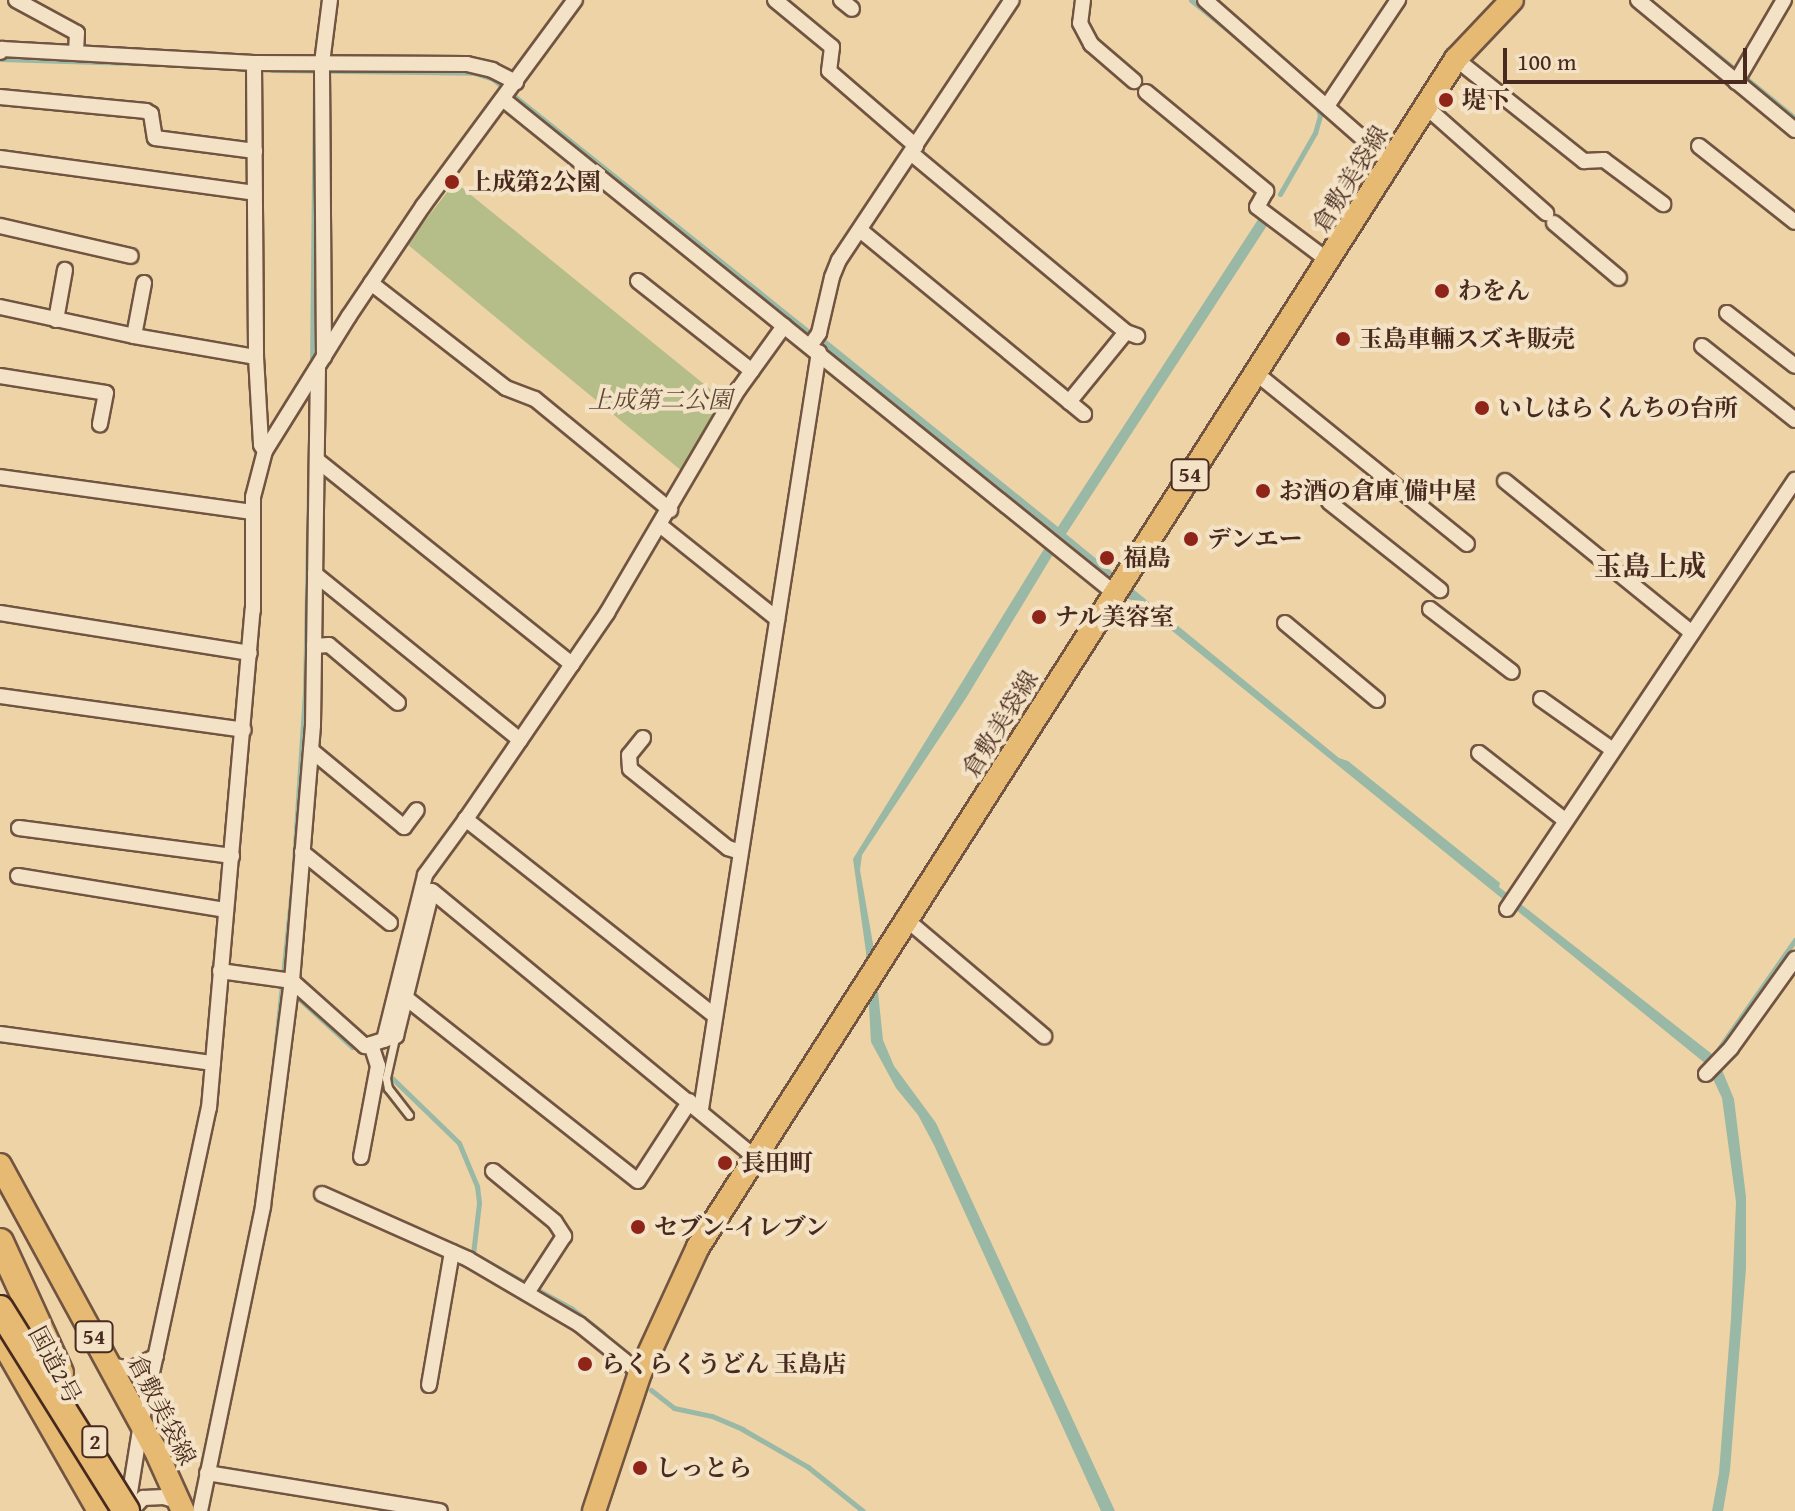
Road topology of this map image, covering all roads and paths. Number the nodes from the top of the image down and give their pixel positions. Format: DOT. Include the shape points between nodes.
graph roads {
  1 [pos="16,0"];
  2 [pos="330,0"];
  3 [pos="575,0"];
  4 [pos="775,0"];
  5 [pos="1012,0"];
  6 [pos="1083,0"];
  7 [pos="1205,0"];
  8 [pos="1398,0"];
  9 [pos="1512,0"];
  10 [pos="1638,0"];
  11 [pos="1784,0"];
  12 [pos="0,52"];
  13 [pos="76,53"];
  14 [pos="1456,59"];
  15 [pos="254,67"];
  16 [pos="322,70"];
  17 [pos="1134,81"];
  18 [pos="1737,81"];
  19 [pos="510,91"];
  20 [pos="1146,92"];
  21 [pos="0,97"];
  22 [pos="1327,106"];
  23 [pos="1425,106"];
  24 [pos="1795,130"];
  25 [pos="1699,146"];
  26 [pos="914,150"];
  27 [pos="255,151"];
  28 [pos="0,158"];
  29 [pos="1392,164"];
  30 [pos="255,193"];
  31 [pos="1663,204"];
  32 [pos="1795,222"];
  33 [pos="0,226"];
  34 [pos="860,230"];
  35 [pos="131,256"];
  36 [pos="1329,261"];
  37 [pos="65,270"];
  38 [pos="1619,278"];
  39 [pos="638,281"];
  40 [pos="144,283"];
  41 [pos="371,283"];
  42 [pos="0,307"];
  43 [pos="1727,313"];
  44 [pos="56,320"];
  45 [pos="784,326"];
  46 [pos="134,336"];
  47 [pos="816,344"];
  48 [pos="1702,346"];
  49 [pos="256,357"];
  50 [pos="1795,366"];
  51 [pos="316,369"];
  52 [pos="752,371"];
  53 [pos="1257,374"];
  54 [pos="0,376"];
  55 [pos="1069,402"];
  56 [pos="1084,414"];
  57 [pos="1795,420"];
  58 [pos="100,424"];
  59 [pos="265,451"];
  60 [pos="317,460"];
  61 [pos="0,477"];
  62 [pos="1795,480"];
  63 [pos="1505,481"];
  64 [pos="1329,502"];
  65 [pos="670,510"];
  66 [pos="253,512"];
  67 [pos="661,526"];
  68 [pos="1467,544"];
  69 [pos="315,574"];
  70 [pos="1440,590"];
  71 [pos="1113,592"];
  72 [pos="1430,609"];
  73 [pos="0,613"];
  74 [pos="777,619"];
  75 [pos="1285,623"];
  76 [pos="1692,633"];
  77 [pos="314,646"];
  78 [pos="250,653"];
  79 [pos="572,664"];
  80 [pos="1512,672"];
  81 [pos="0,696"];
  82 [pos="1541,699"];
  83 [pos="1377,700"];
  84 [pos="398,703"];
  85 [pos="244,730"];
  86 [pos="643,738"];
  87 [pos="520,740"];
  88 [pos="311,750"];
  89 [pos="1613,750"];
  90 [pos="1479,753"];
  91 [pos="417,810"];
  92 [pos="466,819"];
  93 [pos="1566,821"];
  94 [pos="19,828"];
  95 [pos="302,852"];
  96 [pos="740,852"];
  97 [pos="232,856"];
  98 [pos="18,876"];
  99 [pos="1507,909"];
  100 [pos="226,910"];
  101 [pos="907,920"];
  102 [pos="390,923"];
  103 [pos="1795,959"];
  104 [pos="220,971"];
  105 [pos="287,981"];
  106 [pos="406,998"];
  107 [pos="715,1016"];
  108 [pos="0,1034"];
  109 [pos="1044,1036"];
  110 [pos="384,1040"];
  111 [pos="213,1063"];
  112 [pos="382,1070"];
  113 [pos="1706,1074"];
  114 [pos="695,1105"];
  115 [pos="409,1115"];
  116 [pos="361,1157"];
  117 [pos="755,1157"];
  118 [pos="0,1165"];
  119 [pos="493,1171"];
  120 [pos="322,1194"];
  121 [pos="0,1242"];
  122 [pos="452,1252"];
  123 [pos="0,1263"];
  124 [pos="529,1288"];
  125 [pos="0,1309"];
  126 [pos="0,1338"];
  127 [pos="156,1356"];
  128 [pos="109,1365"];
  129 [pos="60,1373"];
  130 [pos="640,1373"];
  131 [pos="429,1385"];
  132 [pos="141,1424"];
  133 [pos="207,1473"];
  134 [pos="133,1474"];
  135 [pos="80,1478"];
  136 [pos="181,1506"];
  137 [pos="402,1508"];
  138 [pos="99,1511"];
  139 [pos="128,1511"];
  140 [pos="200,1511"];
  141 [pos="440,1511"];
  142 [pos="594,1511"];
  1 -- 13 [label="street" via="77,33"];
  2 -- 16 [label="street"];
  3 -- 19 [label="street"];
  4 -- 26 [label="street" via="832,47 829,71"];
  5 -- 26 [label="street"];
  6 -- 17 [label="street" via="1080,23 1091,44"];
  7 -- 22 [label="street"];
  8 -- 22 [label="street"];
  9 -- 14 [label="main road, 倉敷美袋線 / 54"];
  10 -- 18 [label="street"];
  11 -- 18 [label="street"];
  12 -- 13 [label="street"];
  13 -- 15 [label="street"];
  14 -- 23 [label="main road, 倉敷美袋線 / 54"];
  14 -- 31 [label="street" via="1584,161 1604,160"];
  15 -- 16 [label="street"];
  15 -- 27 [label="street"];
  16 -- 19 [label="street" via="467,64 492,70"];
  16 -- 51 [label="street"];
  18 -- 24 [label="street"];
  19 -- 41 [label="street"];
  19 -- 45 [label="street"];
  20 -- 36 [label="street" via="1266,191 1257,207"];
  21 -- 27 [label="street" via="146,111 155,138"];
  22 -- 29 [label="street"];
  23 -- 29 [label="main road, 倉敷美袋線 / 54"];
  23 -- 38 [label="street"];
  25 -- 32 [label="street"];
  26 -- 34 [label="street"];
  26 -- 55 [label="street" via="1132,334"];
  27 -- 30 [label="street"];
  28 -- 30 [label="street"];
  29 -- 36 [label="main road, 倉敷美袋線 / 54"];
  30 -- 49 [label="street"];
  33 -- 35 [label="street"];
  34 -- 47 [label="street" via="832,277"];
  34 -- 55 [label="street"];
  36 -- 53 [label="main road, 倉敷美袋線 / 54"];
  37 -- 44 [label="street"];
  39 -- 52 [label="street"];
  40 -- 46 [label="street"];
  41 -- 51 [label="street"];
  41 -- 65 [label="street" via="506,388 535,399"];
  42 -- 44 [label="street"];
  43 -- 50 [label="street"];
  44 -- 46 [label="street"];
  45 -- 47 [label="street"];
  45 -- 52 [label="street"];
  46 -- 49 [label="street"];
  47 -- 71 [label="street"];
  47 -- 74 [label="street"];
  48 -- 57 [label="street"];
  49 -- 59 [label="street"];
  51 -- 59 [label="street"];
  51 -- 60 [label="street"];
  52 -- 65 [label="street"];
  53 -- 68 [label="street"];
  53 -- 71 [label="main road, 倉敷美袋線 / 54"];
  54 -- 58 [label="street" via="106,393"];
  55 -- 56 [label="street"];
  59 -- 66 [label="street"];
  60 -- 69 [label="street"];
  60 -- 79 [label="street"];
  61 -- 66 [label="street"];
  62 -- 76 [label="street"];
  63 -- 76 [label="street"];
  64 -- 70 [label="street"];
  65 -- 67 [label="street"];
  66 -- 78 [label="street"];
  67 -- 74 [label="street"];
  67 -- 79 [label="street"];
  69 -- 77 [label="street"];
  69 -- 87 [label="street"];
  71 -- 101 [label="main road, 倉敷美袋線 / 54"];
  72 -- 80 [label="street"];
  73 -- 78 [label="street"];
  74 -- 96 [label="street"];
  75 -- 83 [label="street"];
  76 -- 89 [label="street"];
  77 -- 84 [label="street" via="329,645"];
  77 -- 88 [label="street"];
  78 -- 85 [label="street"];
  79 -- 87 [label="street"];
  81 -- 85 [label="street"];
  82 -- 89 [label="street"];
  85 -- 97 [label="street"];
  86 -- 96 [label="street" via="629,755 630,769 728,848"];
  87 -- 92 [label="street"];
  88 -- 91 [label="street" via="404,827"];
  88 -- 95 [label="street"];
  89 -- 93 [label="street"];
  90 -- 93 [label="street"];
  92 -- 107 [label="street"];
  92 -- 110 [label="street" via="425,875"];
  93 -- 99 [label="street"];
  94 -- 97 [label="street"];
  95 -- 102 [label="street"];
  95 -- 105 [label="street"];
  96 -- 107 [label="street"];
  97 -- 100 [label="street"];
  98 -- 100 [label="street"];
  100 -- 104 [label="street"];
  101 -- 109 [label="street"];
  101 -- 117 [label="main road, 倉敷美袋線 / 54"];
  103 -- 113 [label="street"];
  104 -- 105 [label="street"];
  104 -- 111 [label="street"];
  105 -- 110 [label="street" via="365,1046"];
  105 -- 133 [label="street" via="263,1206"];
  106 -- 110 [label="street"];
  106 -- 114 [label="street" via="638,1181"];
  106 -- 114 [label="street" via="432,891"];
  107 -- 114 [label="street"];
  108 -- 111 [label="street"];
  110 -- 112 [label="street"];
  110 -- 112 [label="lane"];
  111 -- 127 [label="street" via="209,1108"];
  112 -- 115 [label="lane" via="388,1088"];
  112 -- 116 [label="street"];
  114 -- 117 [label="street"];
  117 -- 130 [label="main road, 倉敷美袋線 / 54" via="698,1247"];
  118 -- 128 [label="main road, 倉敷美袋線 / 54"];
  119 -- 124 [label="street" via="555,1222 564,1236"];
  120 -- 122 [label="street"];
  121 -- 129 [label="highway"];
  122 -- 124 [label="street"];
  122 -- 131 [label="street"];
  123 -- 129 [label="highway, 国道2号 / 2"];
  124 -- 130 [label="street"];
  125 -- 139 [label="highway, bridge"];
  126 -- 135 [label="main road"];
  127 -- 128 [label="street" via="131,1369"];
  127 -- 132 [label="street"];
  128 -- 132 [label="main road, 倉敷美袋線 / 54"];
  129 -- 139 [label="highway, 国道2号 / 2, bridge"];
  130 -- 142 [label="main road, 倉敷美袋線 / 54"];
  132 -- 134 [label="street"];
  132 -- 136 [label="main road, 倉敷美袋線 / 54"];
  133 -- 137 [label="street"];
  133 -- 140 [label="street"];
  134 -- 135 [label="street" via="115,1487"];
  134 -- 139 [label="street"];
  135 -- 138 [label="main road"];
  136 -- 139 [label="street" via="164,1497 143,1498"];
  137 -- 141 [label="street"];
}
